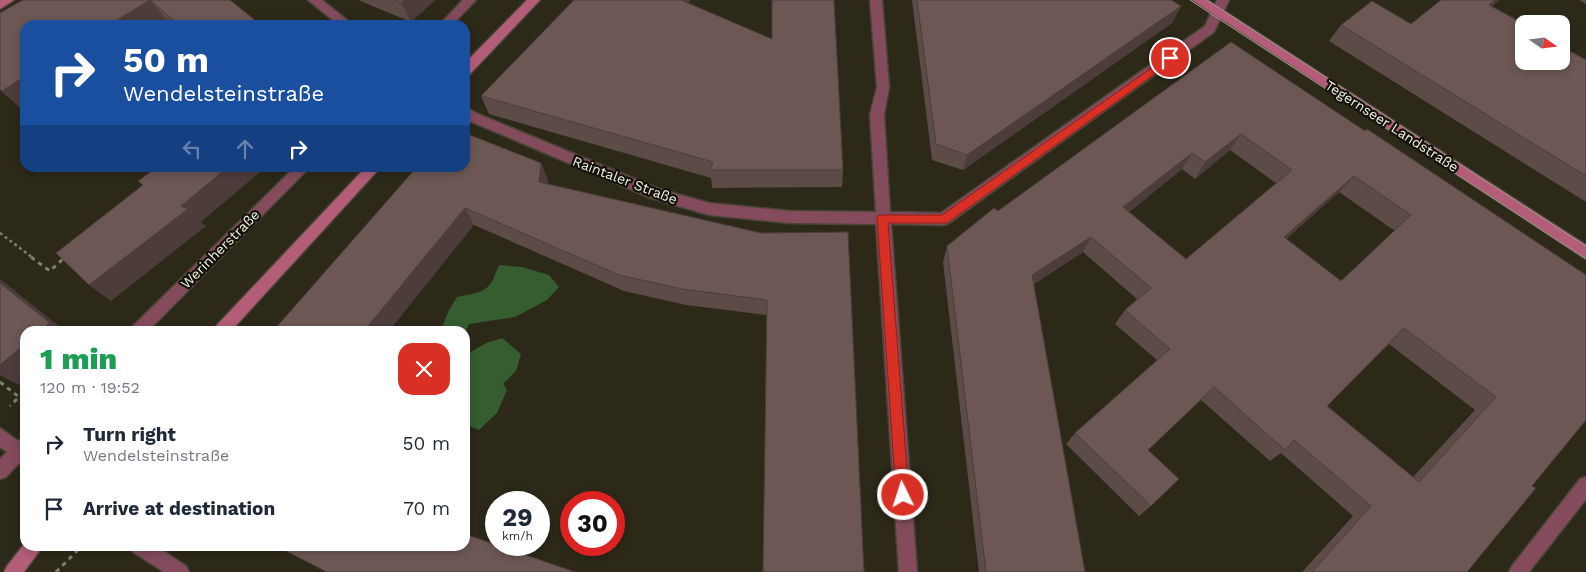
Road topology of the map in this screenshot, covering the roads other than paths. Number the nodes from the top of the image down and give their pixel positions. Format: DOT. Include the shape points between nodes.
graph roads {
  1 [pos="8,0"];
  2 [pos="314,0"];
  3 [pos="470,0"];
  4 [pos="534,0"];
  5 [pos="876,0"];
  6 [pos="1198,0"];
  7 [pos="0,5"];
  8 [pos="1220,6"];
  9 [pos="340,20"];
  10 [pos="450,20"];
  11 [pos="470,66"];
  12 [pos="470,116"];
  13 [pos="298,172"];
  14 [pos="370,172"];
  15 [pos="883,218"];
  16 [pos="1586,253"];
  17 [pos="143,326"];
  18 [pos="226,326"];
  19 [pos="0,436"];
  20 [pos="20,449"];
  21 [pos="20,454"];
  22 [pos="0,471"];
  23 [pos="1586,485"];
  24 [pos="30,551"];
  25 [pos="147,551"];
  26 [pos="12,572"];
  27 [pos="180,572"];
  28 [pos="908,572"];
  29 [pos="1518,572"];
  1 -- 7 [label="main road"];
  2 -- 9 [label="street"];
  3 -- 10 [label="street"];
  4 -- 11 [label="main road"];
  5 -- 15 [label="street" via="883,87 877,115"];
  6 -- 8 [label="main road, Tegernseer Landstraße"];
  8 -- 15 [label="street, Raintaler Straße" via="1210,29 944,219"];
  8 -- 16 [label="main road, Tegernseer Landstraße"];
  12 -- 15 [label="street, Raintaler Straße" via="603,174 709,209 790,217"];
  13 -- 17 [label="street, Werinherstraße"];
  14 -- 18 [label="main road"];
  15 -- 28 [label="street"];
  19 -- 20 [label="street"];
  21 -- 22 [label="street"];
  23 -- 29 [label="street"];
  24 -- 26 [label="main road"];
  25 -- 27 [label="street"];
}
